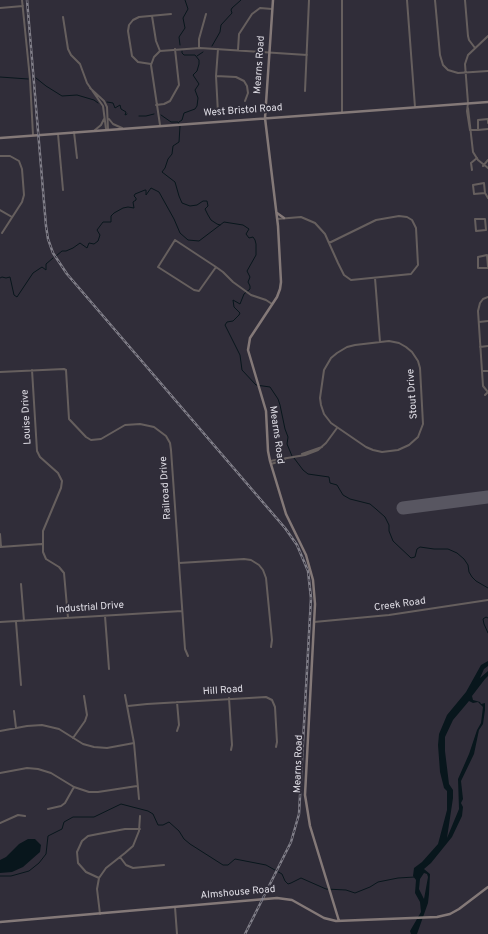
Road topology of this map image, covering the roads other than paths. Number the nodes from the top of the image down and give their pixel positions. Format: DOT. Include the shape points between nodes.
graph roads {
  1 [pos="22,0"];
  2 [pos="273,0"];
  3 [pos="309,0"];
  4 [pos="342,0"];
  5 [pos="407,0"];
  6 [pos="435,0"];
  7 [pos="465,0"];
  8 [pos="23,6"];
  9 [pos="0,8"];
  10 [pos="272,9"];
  11 [pos="171,14"];
  12 [pos="206,14"];
  13 [pos="152,16"];
  14 [pos="63,17"];
  15 [pos="488,36"];
  16 [pos="199,48"];
  17 [pos="475,48"];
  18 [pos="175,49"];
  19 [pos="218,49"];
  20 [pos="238,50"];
  21 [pos="160,51"];
  22 [pos="270,52"];
  23 [pos="307,55"];
  24 [pos="151,64"];
  25 [pos="488,71"];
  26 [pos="466,73"];
  27 [pos="216,76"];
  28 [pos="305,91"];
  29 [pos="245,101"];
  30 [pos="488,102"];
  31 [pos="468,104"];
  32 [pos="156,105"];
  33 [pos="415,107"];
  34 [pos="342,112"];
  35 [pos="218,113"];
  36 [pos="106,116"];
  37 [pos="265,118"];
  38 [pos="488,123"];
  39 [pos="160,125"];
  40 [pos="122,128"];
  41 [pos="107,129"];
  42 [pos="488,129"];
  43 [pos="95,130"];
  44 [pos="470,130"];
  45 [pos="478,130"];
  46 [pos="74,132"];
  47 [pos="58,133"];
  48 [pos="33,135"];
  49 [pos="0,138"];
  50 [pos="0,156"];
  51 [pos="77,158"];
  52 [pos="477,158"];
  53 [pos="488,160"];
  54 [pos="483,166"];
  55 [pos="488,168"];
  56 [pos="472,170"];
  57 [pos="63,190"];
  58 [pos="485,193"];
  59 [pos="488,198"];
  60 [pos="0,210"];
  61 [pos="277,213"];
  62 [pos="12,217"];
  63 [pos="284,218"];
  64 [pos="277,219"];
  65 [pos="487,230"];
  66 [pos="2,233"];
  67 [pos="329,243"];
  68 [pos="487,255"];
  69 [pos="216,267"];
  70 [pos="488,267"];
  71 [pos="375,278"];
  72 [pos="488,298"];
  73 [pos="272,304"];
  74 [pos="479,322"];
  75 [pos="488,322"];
  76 [pos="380,342"];
  77 [pos="488,346"];
  78 [pos="480,347"];
  79 [pos="32,370"];
  80 [pos="482,371"];
  81 [pos="488,371"];
  82 [pos="0,372"];
  83 [pos="488,392"];
  84 [pos="485,395"];
  85 [pos="337,428"];
  86 [pos="270,463"];
  87 [pos="0,534"];
  88 [pos="42,544"];
  89 [pos="0,547"];
  90 [pos="179,563"];
  91 [pos="21,584"];
  92 [pos="488,600"];
  93 [pos="182,611"];
  94 [pos="105,616"];
  95 [pos="68,618"];
  96 [pos="24,621"];
  97 [pos="0,622"];
  98 [pos="16,622"];
  99 [pos="314,622"];
  100 [pos="271,647"];
  101 [pos="188,656"];
  102 [pos="109,669"];
  103 [pos="21,685"];
  104 [pos="125,695"];
  105 [pos="84,696"];
  106 [pos="229,698"];
  107 [pos="177,702"];
  108 [pos="128,706"];
  109 [pos="14,711"];
  110 [pos="16,728"];
  111 [pos="177,730"];
  112 [pos="0,731"];
  113 [pos="73,738"];
  114 [pos="134,744"];
  115 [pos="276,747"];
  116 [pos="231,750"];
  117 [pos="0,773"];
  118 [pos="137,786"];
  119 [pos="74,787"];
  120 [pos="138,799"];
  121 [pos="48,809"];
  122 [pos="25,816"];
  123 [pos="140,816"];
  124 [pos="1,823"];
  125 [pos="140,829"];
  126 [pos="120,857"];
  127 [pos="164,865"];
  128 [pos="99,878"];
  129 [pos="488,888"];
  130 [pos="175,907"];
  131 [pos="100,914"];
  132 [pos="339,921"];
  133 [pos="0,922"];
  134 [pos="177,934"];
  1 -- 8 [label="street"];
  2 -- 10 [label="main road, Mearns Road"];
  3 -- 23 [label="street"];
  4 -- 34 [label="street"];
  5 -- 33 [label="street"];
  6 -- 26 [label="street" via="441,60 450,71"];
  7 -- 17 [label="street" via="468,36"];
  8 -- 9 [label="street"];
  8 -- 48 [label="street"];
  10 -- 20 [label="street" via="260,8 252,14 239,34"];
  10 -- 22 [label="main road, Mearns Road"];
  11 -- 13 [label="street"];
  12 -- 16 [label="street"];
  13 -- 21 [label="street"];
  13 -- 24 [label="street" via="135,19 128,29 134,58 140,63"];
  14 -- 36 [label="street" via="68,49 82,68 89,87 103,106"];
  15 -- 17 [label="street"];
  16 -- 18 [label="street"];
  16 -- 19 [label="street"];
  17 -- 26 [label="street" via="466,59"];
  18 -- 21 [label="street"];
  18 -- 32 [label="street" via="178,88 170,101"];
  19 -- 20 [label="street"];
  19 -- 27 [label="street"];
  20 -- 22 [label="street"];
  21 -- 24 [label="street"];
  22 -- 23 [label="street"];
  22 -- 37 [label="main road, Mearns Road"];
  23 -- 28 [label="street"];
  24 -- 32 [label="street"];
  25 -- 26 [label="street"];
  26 -- 31 [label="street"];
  27 -- 29 [label="street" via="236,77 244,81 248,93"];
  27 -- 35 [label="street"];
  30 -- 31 [label="main road, West Bristol Road"];
  31 -- 33 [label="main road, West Bristol Road"];
  31 -- 44 [label="street"];
  32 -- 39 [label="street"];
  33 -- 34 [label="main road, West Bristol Road"];
  34 -- 37 [label="main road, West Bristol Road"];
  36 -- 40 [label="street" via="113,124"];
  36 -- 41 [label="street"];
  36 -- 43 [label="street"];
  37 -- 39 [label="main road, West Bristol Road"];
  37 -- 61 [label="main road, Mearns Road"];
  38 -- 45 [label="street" via="488,119 478,120"];
  39 -- 40 [label="main road, West Bristol Road"];
  40 -- 41 [label="main road, West Bristol Road"];
  41 -- 43 [label="main road, West Bristol Road"];
  42 -- 45 [label="street"];
  43 -- 46 [label="main road, West Bristol Road"];
  44 -- 45 [label="street"];
  44 -- 52 [label="street" via="472,148"];
  46 -- 47 [label="main road, West Bristol Road"];
  46 -- 51 [label="street"];
  47 -- 48 [label="main road, West Bristol Road"];
  47 -- 57 [label="street"];
  48 -- 49 [label="main road, West Bristol Road"];
  50 -- 62 [label="street" via="14,157 21,167 24,197"];
  52 -- 54 [label="street"];
  52 -- 56 [label="street" via="471,163"];
  53 -- 54 [label="street"];
  54 -- 55 [label="street"];
  58 -- 58 [label="street" via="474,194 473,185 484,183"];
  58 -- 59 [label="street"];
  60 -- 62 [label="street"];
  61 -- 63 [label="main road"];
  61 -- 64 [label="main road, Mearns Road"];
  62 -- 66 [label="street"];
  63 -- 64 [label="street"];
  63 -- 67 [label="street" via="301,217 315,223 321,228"];
  64 -- 73 [label="main road, Mearns Road" via="281,282 279,293"];
  65 -- 65 [label="street" via="476,231 475,219 485,219"];
  67 -- 71 [label="street" via="347,278"];
  67 -- 71 [label="street" via="376,220 403,216 412,220 416,228 416,269 411,274"];
  68 -- 70 [label="street"];
  68 -- 70 [label="street" via="478,257 478,268"];
  69 -- 69 [label="street" via="175,240 158,266 196,291 201,289"];
  69 -- 73 [label="street" via="251,296"];
  71 -- 76 [label="street"];
  72 -- 74 [label="street" via="480,301"];
  73 -- 86 [label="main road, Mearns Road" via="248,342 249,354 266,411"];
  74 -- 75 [label="street"];
  74 -- 78 [label="street"];
  76 -- 85 [label="street, Stout Drive" via="347,347 336,354 326,367 322,378 321,405 326,418"];
  76 -- 85 [label="street, Stout Drive" via="403,345 417,359 424,419 420,432 413,443 405,448 382,452 370,449"];
  77 -- 78 [label="street"];
  78 -- 80 [label="street"];
  79 -- 82 [label="street"];
  79 -- 88 [label="street, Louise Drive" via="37,451 58,473 62,481 43,531"];
  79 -- 90 [label="street, Railroad Drive" via="66,371 69,418 91,440 98,440 121,426 143,424 157,428 167,439 171,450"];
  80 -- 81 [label="street"];
  80 -- 83 [label="street" via="483,386"];
  83 -- 84 [label="street"];
  85 -- 86 [label="street" via="320,449"];
  86 -- 99 [label="main road, Mearns Road" via="286,514 311,569 315,595"];
  87 -- 89 [label="street"];
  88 -- 89 [label="street"];
  88 -- 95 [label="street" via="46,559 64,573"];
  90 -- 93 [label="street, Railroad Drive"];
  90 -- 100 [label="street" via="244,559 259,565 267,582"];
  91 -- 96 [label="street"];
  92 -- 99 [label="street, Creek Road"];
  93 -- 94 [label="street, Industrial Drive"];
  93 -- 101 [label="street, Railroad Drive" via="185,649"];
  94 -- 95 [label="street, Industrial Drive"];
  94 -- 102 [label="street"];
  95 -- 96 [label="street, Industrial Drive"];
  96 -- 98 [label="street, Industrial Drive"];
  97 -- 98 [label="street, Industrial Drive"];
  98 -- 103 [label="street"];
  99 -- 132 [label="main road, Mearns Road" via="305,795 310,826"];
  104 -- 108 [label="street"];
  105 -- 113 [label="street" via="87,715"];
  106 -- 107 [label="street, Hill Road"];
  106 -- 115 [label="street, Hill Road" via="266,696 272,700 275,710"];
  106 -- 116 [label="street"];
  107 -- 108 [label="street, Hill Road"];
  107 -- 111 [label="street"];
  108 -- 114 [label="street"];
  109 -- 110 [label="street"];
  110 -- 112 [label="street"];
  110 -- 113 [label="street" via="45,726 59,729"];
  113 -- 114 [label="street" via="97,748"];
  114 -- 118 [label="street"];
  117 -- 119 [label="street" via="38,769 54,774"];
  118 -- 119 [label="street" via="94,792"];
  118 -- 120 [label="street"];
  119 -- 121 [label="street" via="65,803"];
  122 -- 124 [label="street" via="18,815"];
  123 -- 125 [label="street"];
  125 -- 126 [label="street" via="133,846"];
  125 -- 128 [label="street" via="125,829 88,836 82,841 77,850 78,863 86,872"];
  126 -- 127 [label="street" via="133,868"];
  126 -- 128 [label="street" via="106,868"];
  128 -- 131 [label="street" via="97,889"];
  129 -- 132 [label="main road, Almshouse Road" via="462,907 437,918"];
  130 -- 131 [label="main road, Almshouse Road"];
  130 -- 132 [label="main road, Almshouse Road" via="282,898 292,900 324,918"];
  130 -- 134 [label="street"];
  131 -- 133 [label="main road, Almshouse Road"];
}
